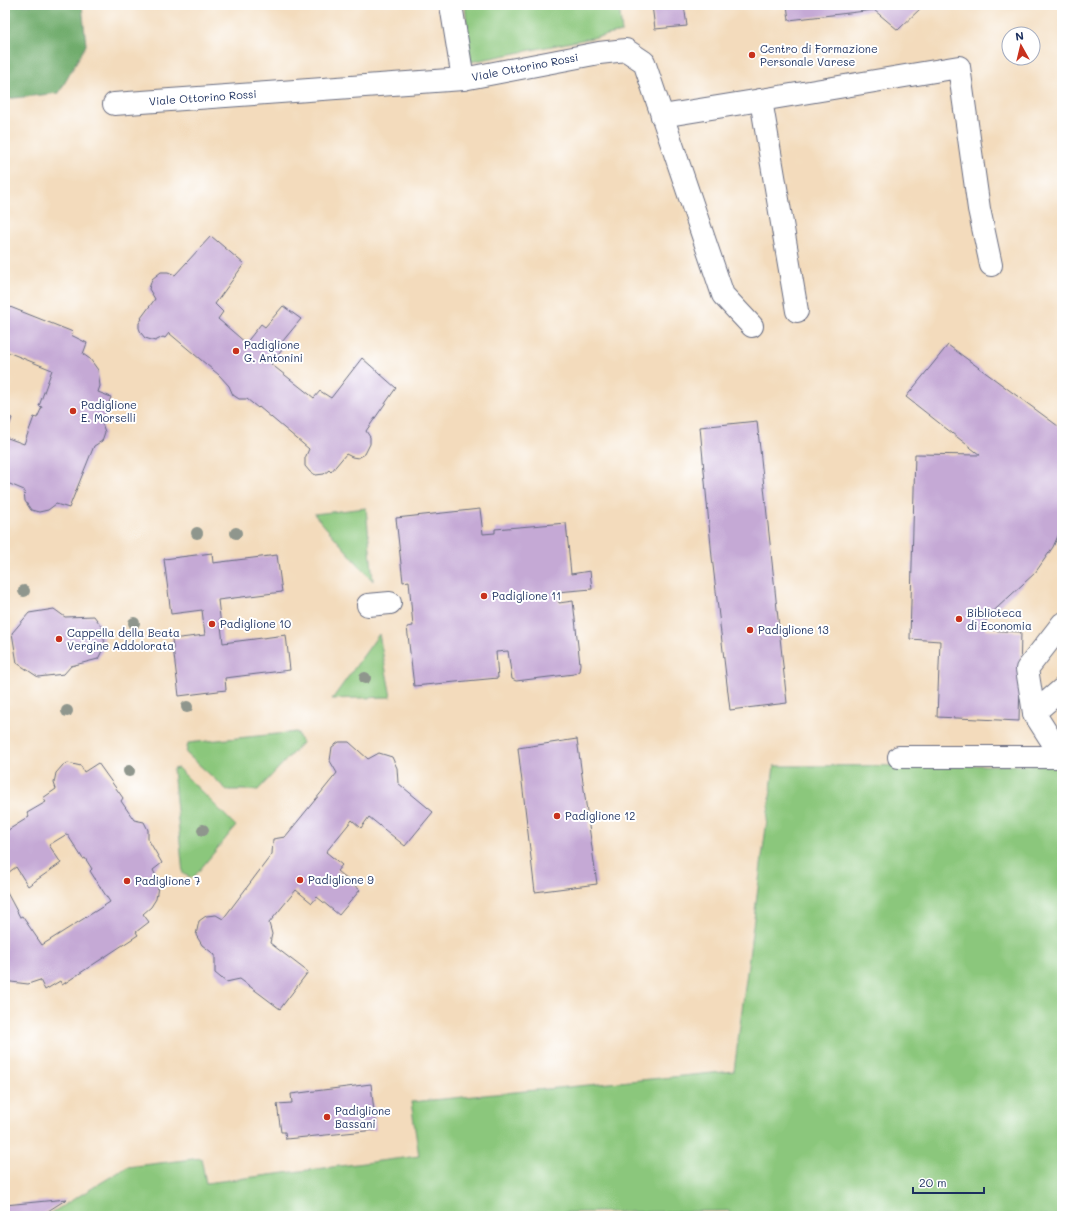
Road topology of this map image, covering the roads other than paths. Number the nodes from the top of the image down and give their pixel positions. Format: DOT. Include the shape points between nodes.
graph roads {
  1 [pos="451,5"];
  2 [pos="463,79"];
  3 [pos="761,100"];
  4 [pos="114,104"];
  5 [pos="662,116"];
  6 [pos="991,265"];
  7 [pos="797,311"];
  8 [pos="752,326"];
  9 [pos="390,603"];
  10 [pos="368,605"];
  11 [pos="1062,624"];
  12 [pos="1062,689"];
  13 [pos="1034,713"];
  14 [pos="899,757"];
  15 [pos="1062,757"];
  1 -- 2 [label="street"];
  2 -- 4 [label="street, Viale Ottorino Rossi"];
  2 -- 5 [label="street, Viale Ottorino Rossi" via="626,50 644,62"];
  3 -- 5 [label="street"];
  3 -- 6 [label="street" via="959,67 979,209"];
  3 -- 7 [label="street"];
  5 -- 8 [label="street, Viale Ottorino Rossi" via="723,295"];
  9 -- 10 [label="street"];
  11 -- 13 [label="street" via="1027,669"];
  12 -- 13 [label="street"];
  13 -- 15 [label="street"];
  14 -- 15 [label="street"];
}
